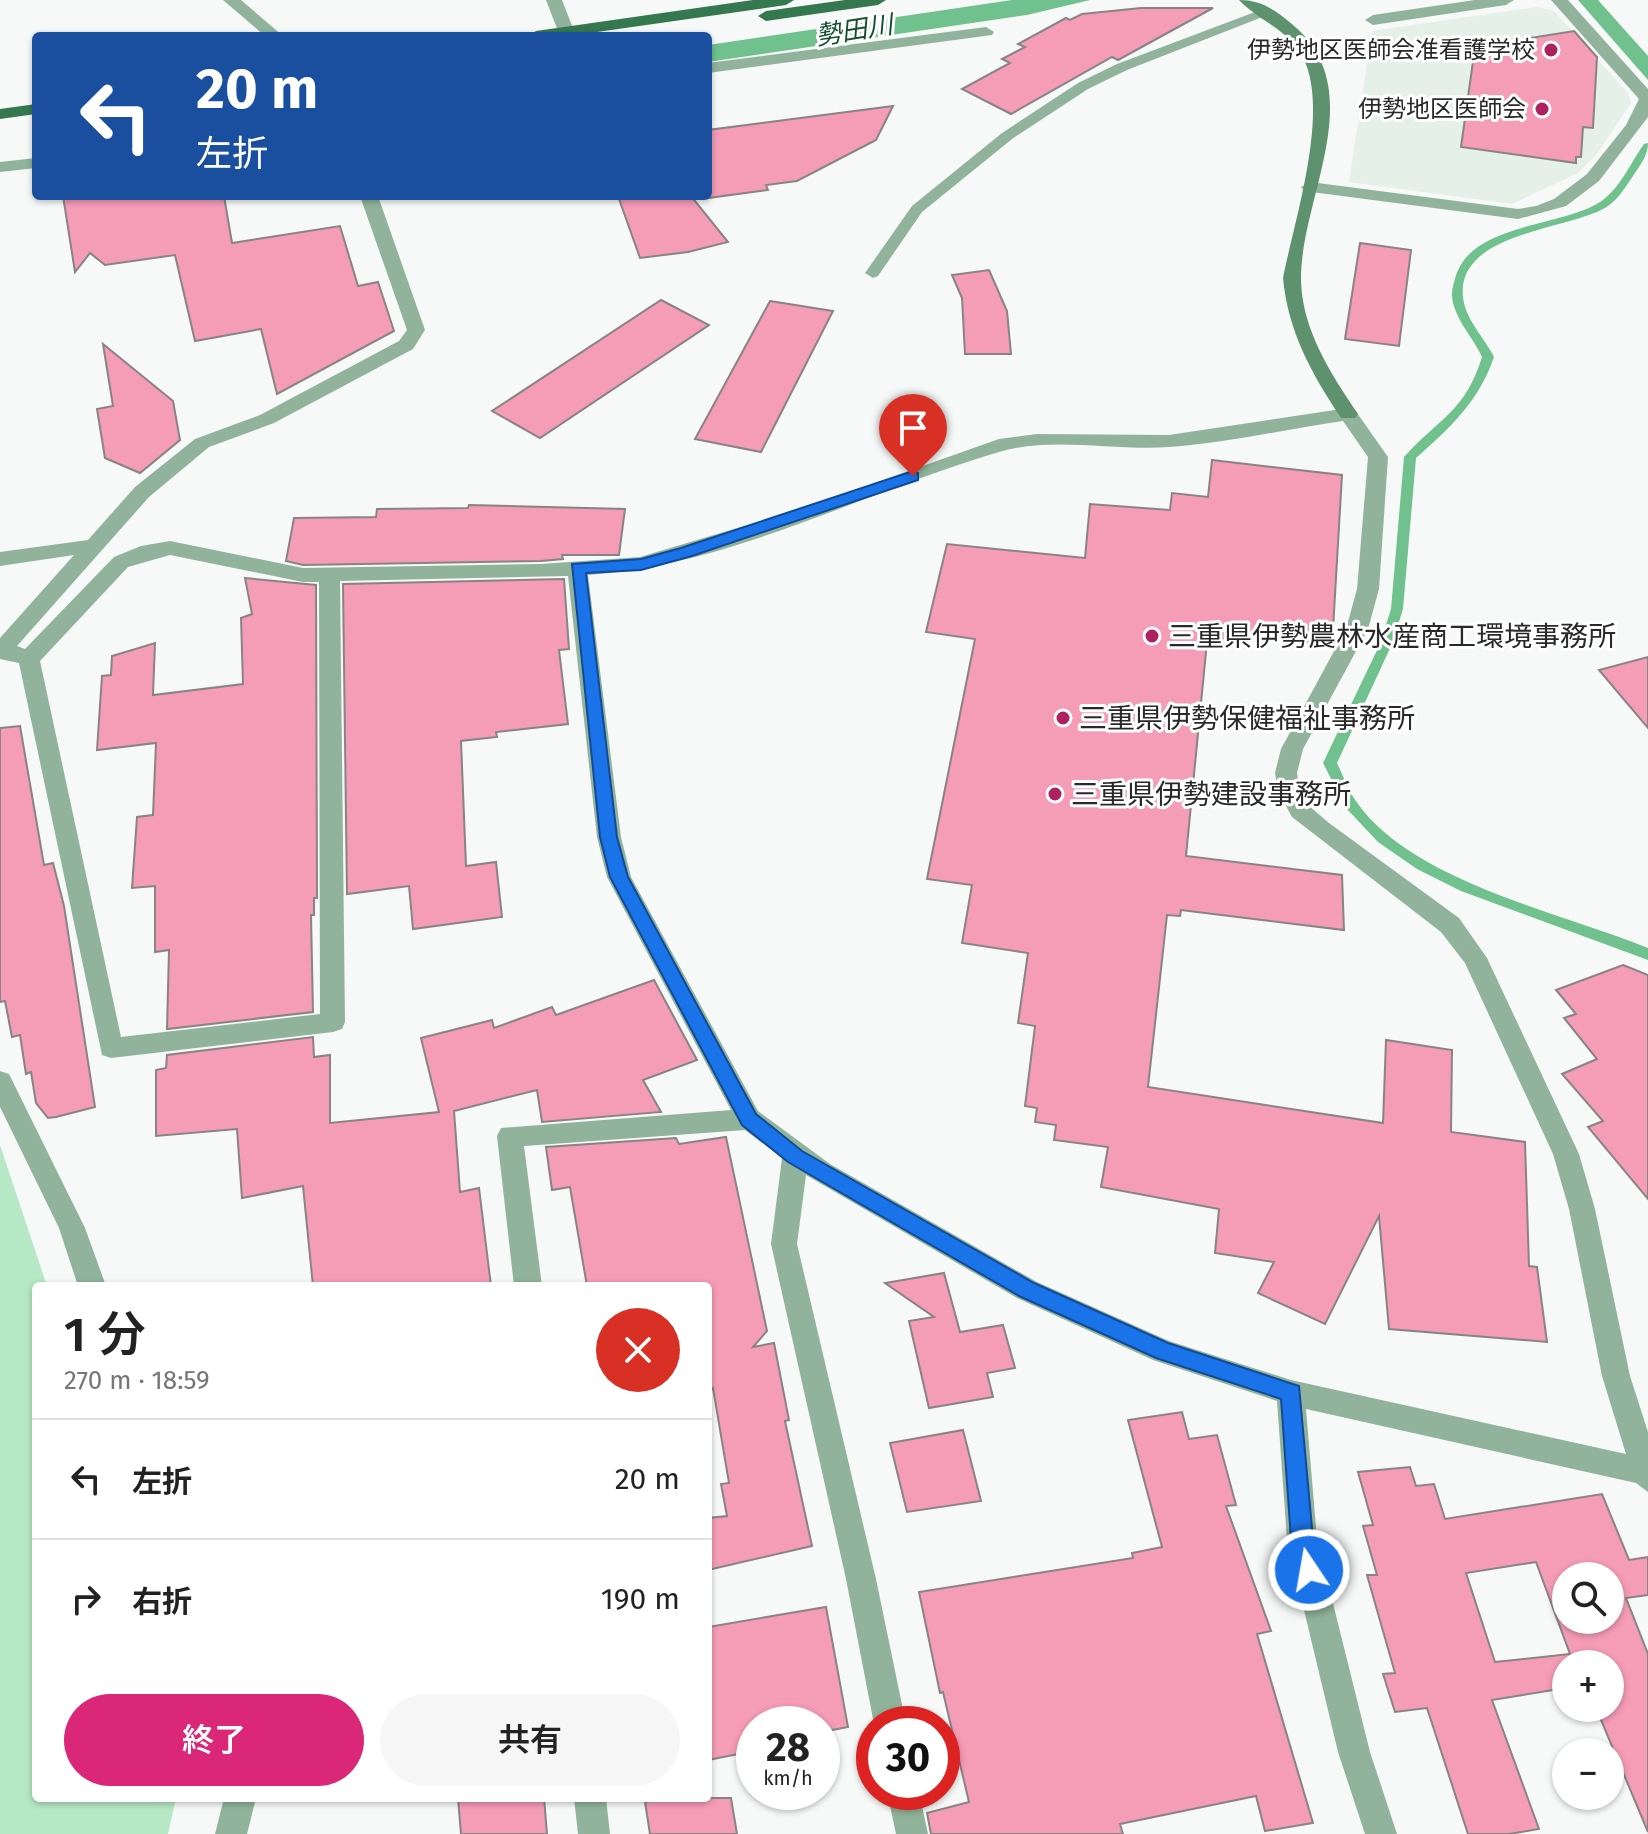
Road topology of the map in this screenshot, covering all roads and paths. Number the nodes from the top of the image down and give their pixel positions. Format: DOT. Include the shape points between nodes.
graph roads {
  1 [pos="231,0"];
  2 [pos="554,0"];
  3 [pos="786,0"];
  4 [pos="878,0"];
  5 [pos="1247,0"];
  6 [pos="1506,0"];
  7 [pos="1559,0"];
  8 [pos="1268,12"];
  9 [pos="1373,20"];
  10 [pos="270,32"];
  11 [pos="565,32"];
  12 [pos="579,32"];
  13 [pos="659,32"];
  14 [pos="986,32"];
  15 [pos="712,67"];
  16 [pos="1648,98"];
  17 [pos="32,110"];
  18 [pos="0,114"];
  19 [pos="32,125"];
  20 [pos="0,129"];
  21 [pos="32,163"];
  22 [pos="0,167"];
  23 [pos="1310,187"];
  24 [pos="370,200"];
  25 [pos="873,273"];
  26 [pos="1348,414"];
  27 [pos="93,546"];
  28 [pos="0,559"];
  29 [pos="577,568"];
  30 [pos="329,572"];
  31 [pos="2,650"];
  32 [pos="29,659"];
  33 [pos="0,1081"];
  34 [pos="749,1119"];
  35 [pos="795,1156"];
  36 [pos="91,1282"];
  37 [pos="528,1282"];
  38 [pos="1291,1393"];
  39 [pos="1647,1475"];
  40 [pos="886,1706"];
  41 [pos="239,1802"];
  42 [pos="590,1802"];
  43 [pos="907,1810"];
  44 [pos="231,1834"];
  45 [pos="594,1834"];
  46 [pos="912,1834"];
  47 [pos="1381,1834"];
  1 -- 10 [label="street"];
  2 -- 11 [label="street"];
  3 -- 12 [label="main road"];
  4 -- 13 [label="main road"];
  5 -- 8 [label="street"];
  6 -- 9 [label="street"];
  7 -- 16 [label="street"];
  8 -- 23 [label="street" via="1296,35 1322,79 1324,115"];
  8 -- 25 [label="lane" via="1122,67 1020,127 917,209"];
  14 -- 15 [label="street"];
  16 -- 23 [label="street" via="1601,173 1553,206 1533,213"];
  17 -- 18 [label="main road"];
  19 -- 20 [label="main road"];
  21 -- 22 [label="street"];
  23 -- 26 [label="street" via="1292,278 1293,299 1307,348"];
  24 -- 27 [label="street" via="416,330 406,345 267,419 202,443 142,492"];
  26 -- 29 [label="street" via="1169,441 1037,440 999,445 709,546 641,564"];
  26 -- 39 [label="street" via="1378,457 1368,589 1357,629 1292,749 1286,773 1289,791 1300,811 1321,829 1450,925 1475,958 1566,1154 1616,1376"];
  27 -- 28 [label="street"];
  27 -- 31 [label="street"];
  29 -- 30 [label="street"];
  29 -- 34 [label="street" via="609,837 619,877"];
  30 -- 32 [label="street" via="303,575 170,548 148,551 121,562"];
  30 -- 32 [label="street" via="333,1022 111,1048"];
  31 -- 32 [label="street"];
  33 -- 36 [label="street" via="72,1228"];
  34 -- 35 [label="street"];
  34 -- 37 [label="street" via="510,1136"];
  35 -- 38 [label="street" via="1027,1290 1163,1351"];
  35 -- 40 [label="street" via="784,1244"];
  38 -- 39 [label="street"];
  38 -- 47 [label="street" via="1302,1539 1354,1752"];
  41 -- 44 [label="street"];
  42 -- 45 [label="street"];
  43 -- 46 [label="street"];
}
